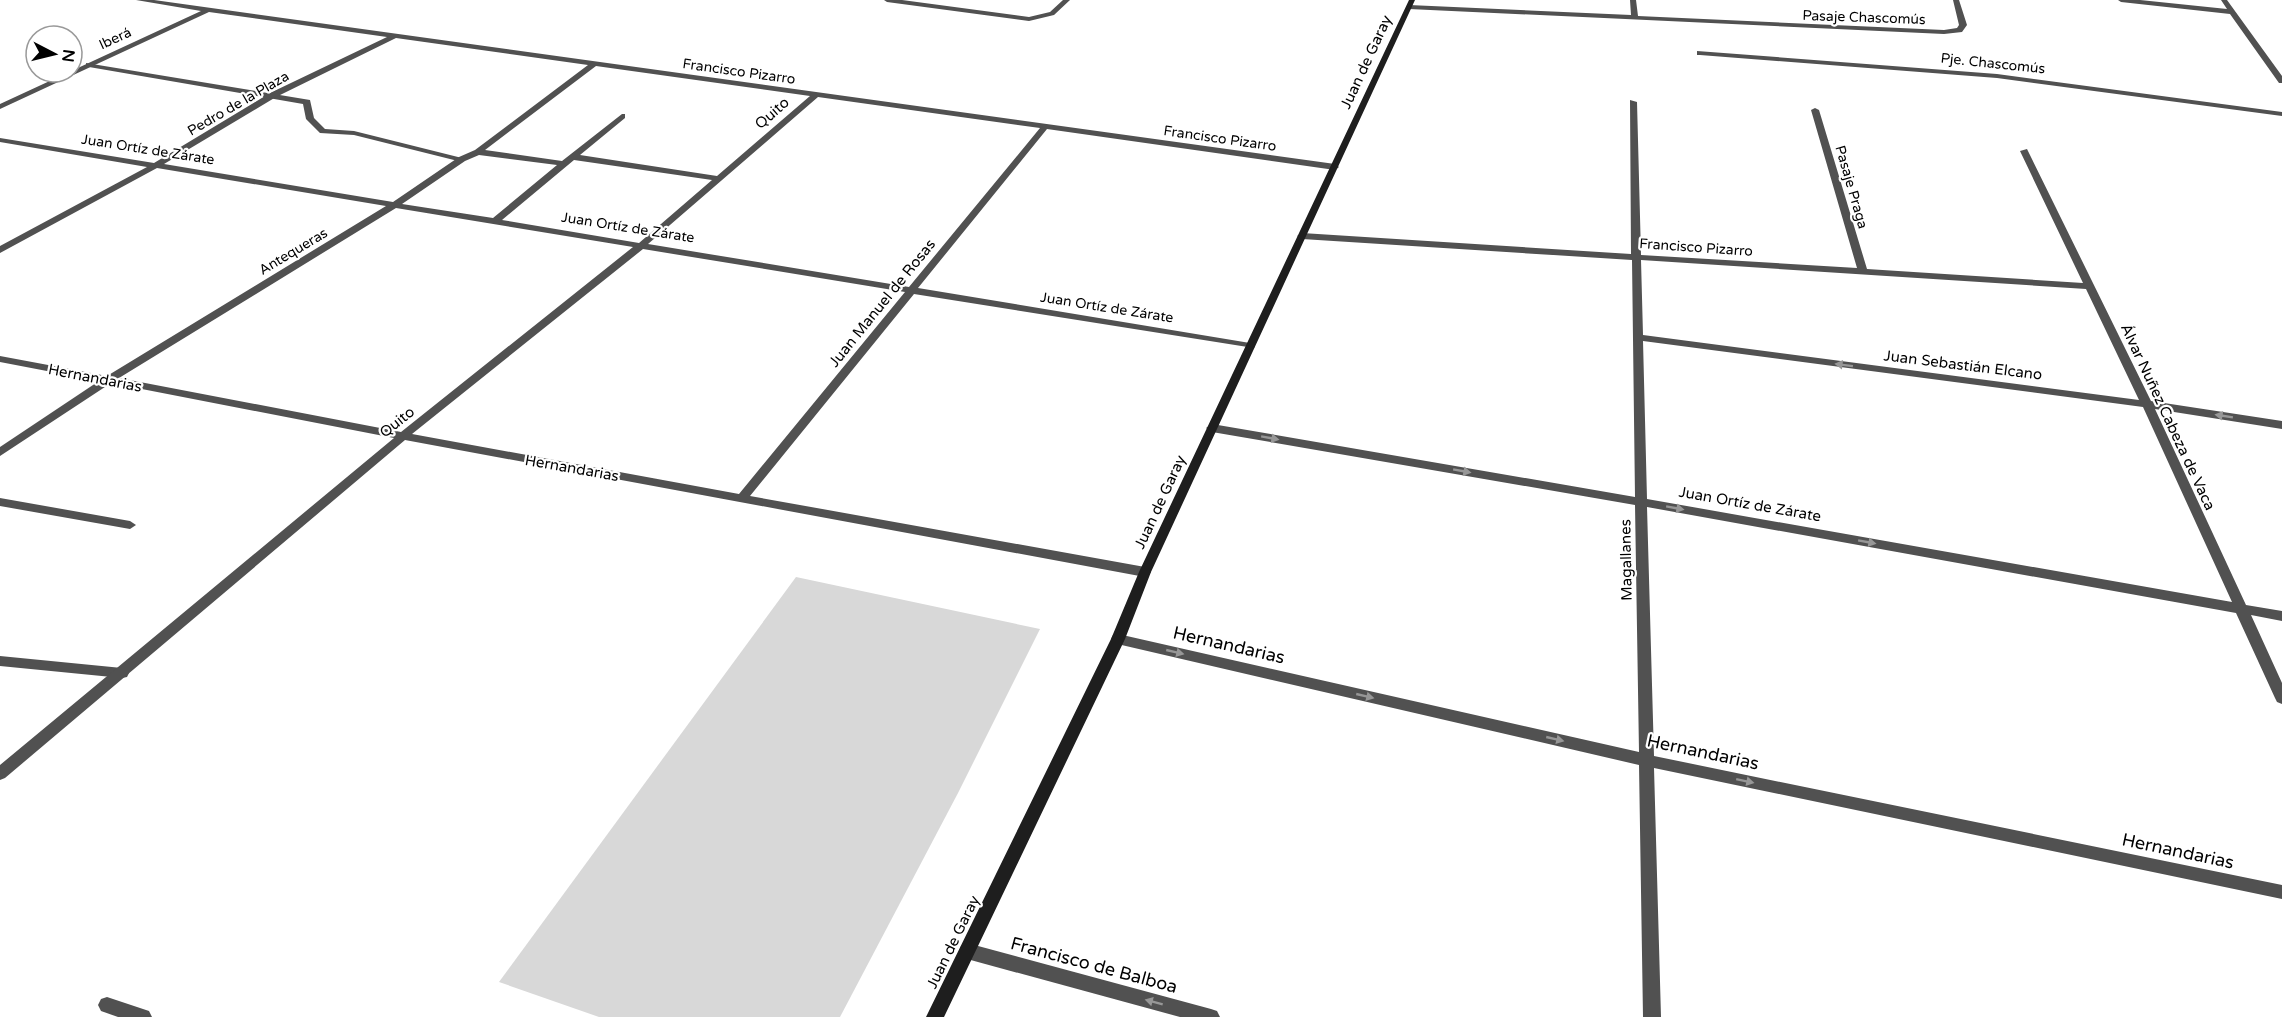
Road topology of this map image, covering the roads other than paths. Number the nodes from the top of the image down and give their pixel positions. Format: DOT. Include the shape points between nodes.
graph roads {
  1 [pos="139,0"];
  2 [pos="887,0"];
  3 [pos="1067,0"];
  4 [pos="1633,0"];
  5 [pos="1956,0"];
  6 [pos="2121,0"];
  7 [pos="2224,0"];
  8 [pos="1411,3"];
  9 [pos="208,9"];
  10 [pos="2232,12"];
  11 [pos="1635,18"];
  12 [pos="397,35"];
  13 [pos="1700,53"];
  14 [pos="594,64"];
  15 [pos="89,66"];
  16 [pos="2282,81"];
  17 [pos="273,95"];
  18 [pos="816,95"];
  19 [pos="1633,102"];
  20 [pos="0,107"];
  21 [pos="1815,110"];
  22 [pos="2282,114"];
  23 [pos="622,116"];
  24 [pos="1046,127"];
  25 [pos="0,140"];
  26 [pos="2024,151"];
  27 [pos="478,152"];
  28 [pos="574,157"];
  29 [pos="462,159"];
  30 [pos="566,164"];
  31 [pos="153,165"];
  32 [pos="1335,167"];
  33 [pos="719,178"];
  34 [pos="396,204"];
  35 [pos="495,221"];
  36 [pos="1302,236"];
  37 [pos="643,244"];
  38 [pos="0,250"];
  39 [pos="1635,256"];
  40 [pos="1862,270"];
  41 [pos="2088,286"];
  42 [pos="912,291"];
  43 [pos="1640,338"];
  44 [pos="1250,346"];
  45 [pos="0,359"];
  46 [pos="107,381"];
  47 [pos="2147,404"];
  48 [pos="2282,425"];
  49 [pos="1212,428"];
  50 [pos="403,436"];
  51 [pos="0,452"];
  52 [pos="742,498"];
  53 [pos="0,502"];
  54 [pos="1641,502"];
  55 [pos="130,525"];
  56 [pos="1145,572"];
  57 [pos="2240,609"];
  58 [pos="2282,616"];
  59 [pos="1118,639"];
  60 [pos="0,661"];
  61 [pos="122,673"];
  62 [pos="2282,698"];
  63 [pos="1646,760"];
  64 [pos="0,774"];
  65 [pos="2282,892"];
  66 [pos="967,951"];
  67 [pos="107,1005"];
  68 [pos="143,1017"];
  69 [pos="935,1017"];
  70 [pos="1211,1017"];
  71 [pos="1652,1017"];
  1 -- 9 [label="street, Francisco Pizarro"];
  2 -- 3 [label="street" via="1029,19 1052,14"];
  4 -- 11 [label="street"];
  5 -- 11 [label="street, Pasaje Chascomús" via="1963,25 1959,30 1944,32"];
  6 -- 10 [label="street"];
  7 -- 10 [label="street"];
  8 -- 11 [label="street, Pasaje Chascomús"];
  8 -- 32 [label="street, Juan de Garay"];
  9 -- 12 [label="street, Francisco Pizarro"];
  9 -- 15 [label="street, Iberá"];
  10 -- 16 [label="street"];
  12 -- 14 [label="street, Francisco Pizarro"];
  12 -- 17 [label="street, Pedro de la Plaza"];
  13 -- 22 [label="street, Pje. Chascomús" via="1998,76"];
  14 -- 18 [label="street, Francisco Pizarro"];
  14 -- 27 [label="street, Antequeras"];
  15 -- 17 [label="street"];
  15 -- 20 [label="street, Iberá"];
  17 -- 29 [label="street" via="308,102 310,119 323,131 354,133"];
  17 -- 31 [label="street, Pedro de la Plaza"];
  18 -- 24 [label="street, Francisco Pizarro"];
  18 -- 33 [label="street, Quito"];
  19 -- 39 [label="street, Magallanes"];
  21 -- 40 [label="street, Pasaje Praga"];
  23 -- 28 [label="street"];
  24 -- 32 [label="street, Francisco Pizarro"];
  24 -- 42 [label="street, Juan Manuel de Rosas"];
  25 -- 31 [label="street, Juan Ortíz de Zárate"];
  26 -- 41 [label="street, Álvar Nuñez Cabeza de Vaca"];
  27 -- 29 [label="street, Antequeras"];
  27 -- 30 [label="street"];
  28 -- 30 [label="street"];
  28 -- 33 [label="street"];
  29 -- 34 [label="street, Antequeras"];
  30 -- 35 [label="street"];
  31 -- 34 [label="street, Juan Ortíz de Zárate"];
  31 -- 38 [label="street, Pedro de la Plaza"];
  32 -- 36 [label="street, Juan de Garay"];
  33 -- 37 [label="street, Quito"];
  34 -- 35 [label="street, Juan Ortíz de Zárate"];
  34 -- 46 [label="street, Antequeras"];
  35 -- 37 [label="street, Juan Ortíz de Zárate"];
  36 -- 39 [label="street, Francisco Pizarro"];
  36 -- 44 [label="street, Juan de Garay"];
  37 -- 42 [label="street, Juan Ortíz de Zárate"];
  37 -- 50 [label="street, Quito"];
  39 -- 40 [label="street, Francisco Pizarro"];
  39 -- 43 [label="street, Magallanes"];
  40 -- 41 [label="street, Francisco Pizarro"];
  41 -- 47 [label="street, Álvar Nuñez Cabeza de Vaca"];
  42 -- 44 [label="street, Juan Ortíz de Zárate"];
  42 -- 52 [label="street, Juan Manuel de Rosas"];
  47 -- 43 [label="street, Juan Sebastián Elcano, one-way"];
  43 -- 54 [label="street, Magallanes"];
  44 -- 49 [label="street, Juan de Garay"];
  45 -- 46 [label="street, Hernandarias"];
  46 -- 50 [label="street, Hernandarias"];
  46 -- 51 [label="street, Antequeras"];
  48 -- 47 [label="street, Juan Sebastián Elcano, one-way"];
  47 -- 57 [label="street, Álvar Nuñez Cabeza de Vaca"];
  49 -- 54 [label="street, Juan Ortíz de Zárate, one-way"];
  49 -- 56 [label="street, Juan de Garay"];
  50 -- 52 [label="street, Hernandarias"];
  50 -- 61 [label="street, Quito"];
  52 -- 56 [label="street, Hernandarias"];
  53 -- 55 [label="street"];
  54 -- 57 [label="street, Juan Ortíz de Zárate, one-way"];
  54 -- 63 [label="street, Magallanes"];
  56 -- 59 [label="street, Juan de Garay"];
  57 -- 58 [label="street, Juan Ortíz de Zárate"];
  57 -- 62 [label="street, Álvar Nuñez Cabeza de Vaca"];
  59 -- 63 [label="street, Hernandarias, one-way"];
  59 -- 66 [label="street, Juan de Garay"];
  60 -- 61 [label="street"];
  61 -- 64 [label="street, Quito"];
  63 -- 65 [label="street, Hernandarias, one-way"];
  63 -- 71 [label="street, Magallanes"];
  66 -- 69 [label="street, Juan de Garay"];
  70 -- 66 [label="street, Francisco de Balboa, one-way"];
  67 -- 68 [label="street"];
}
